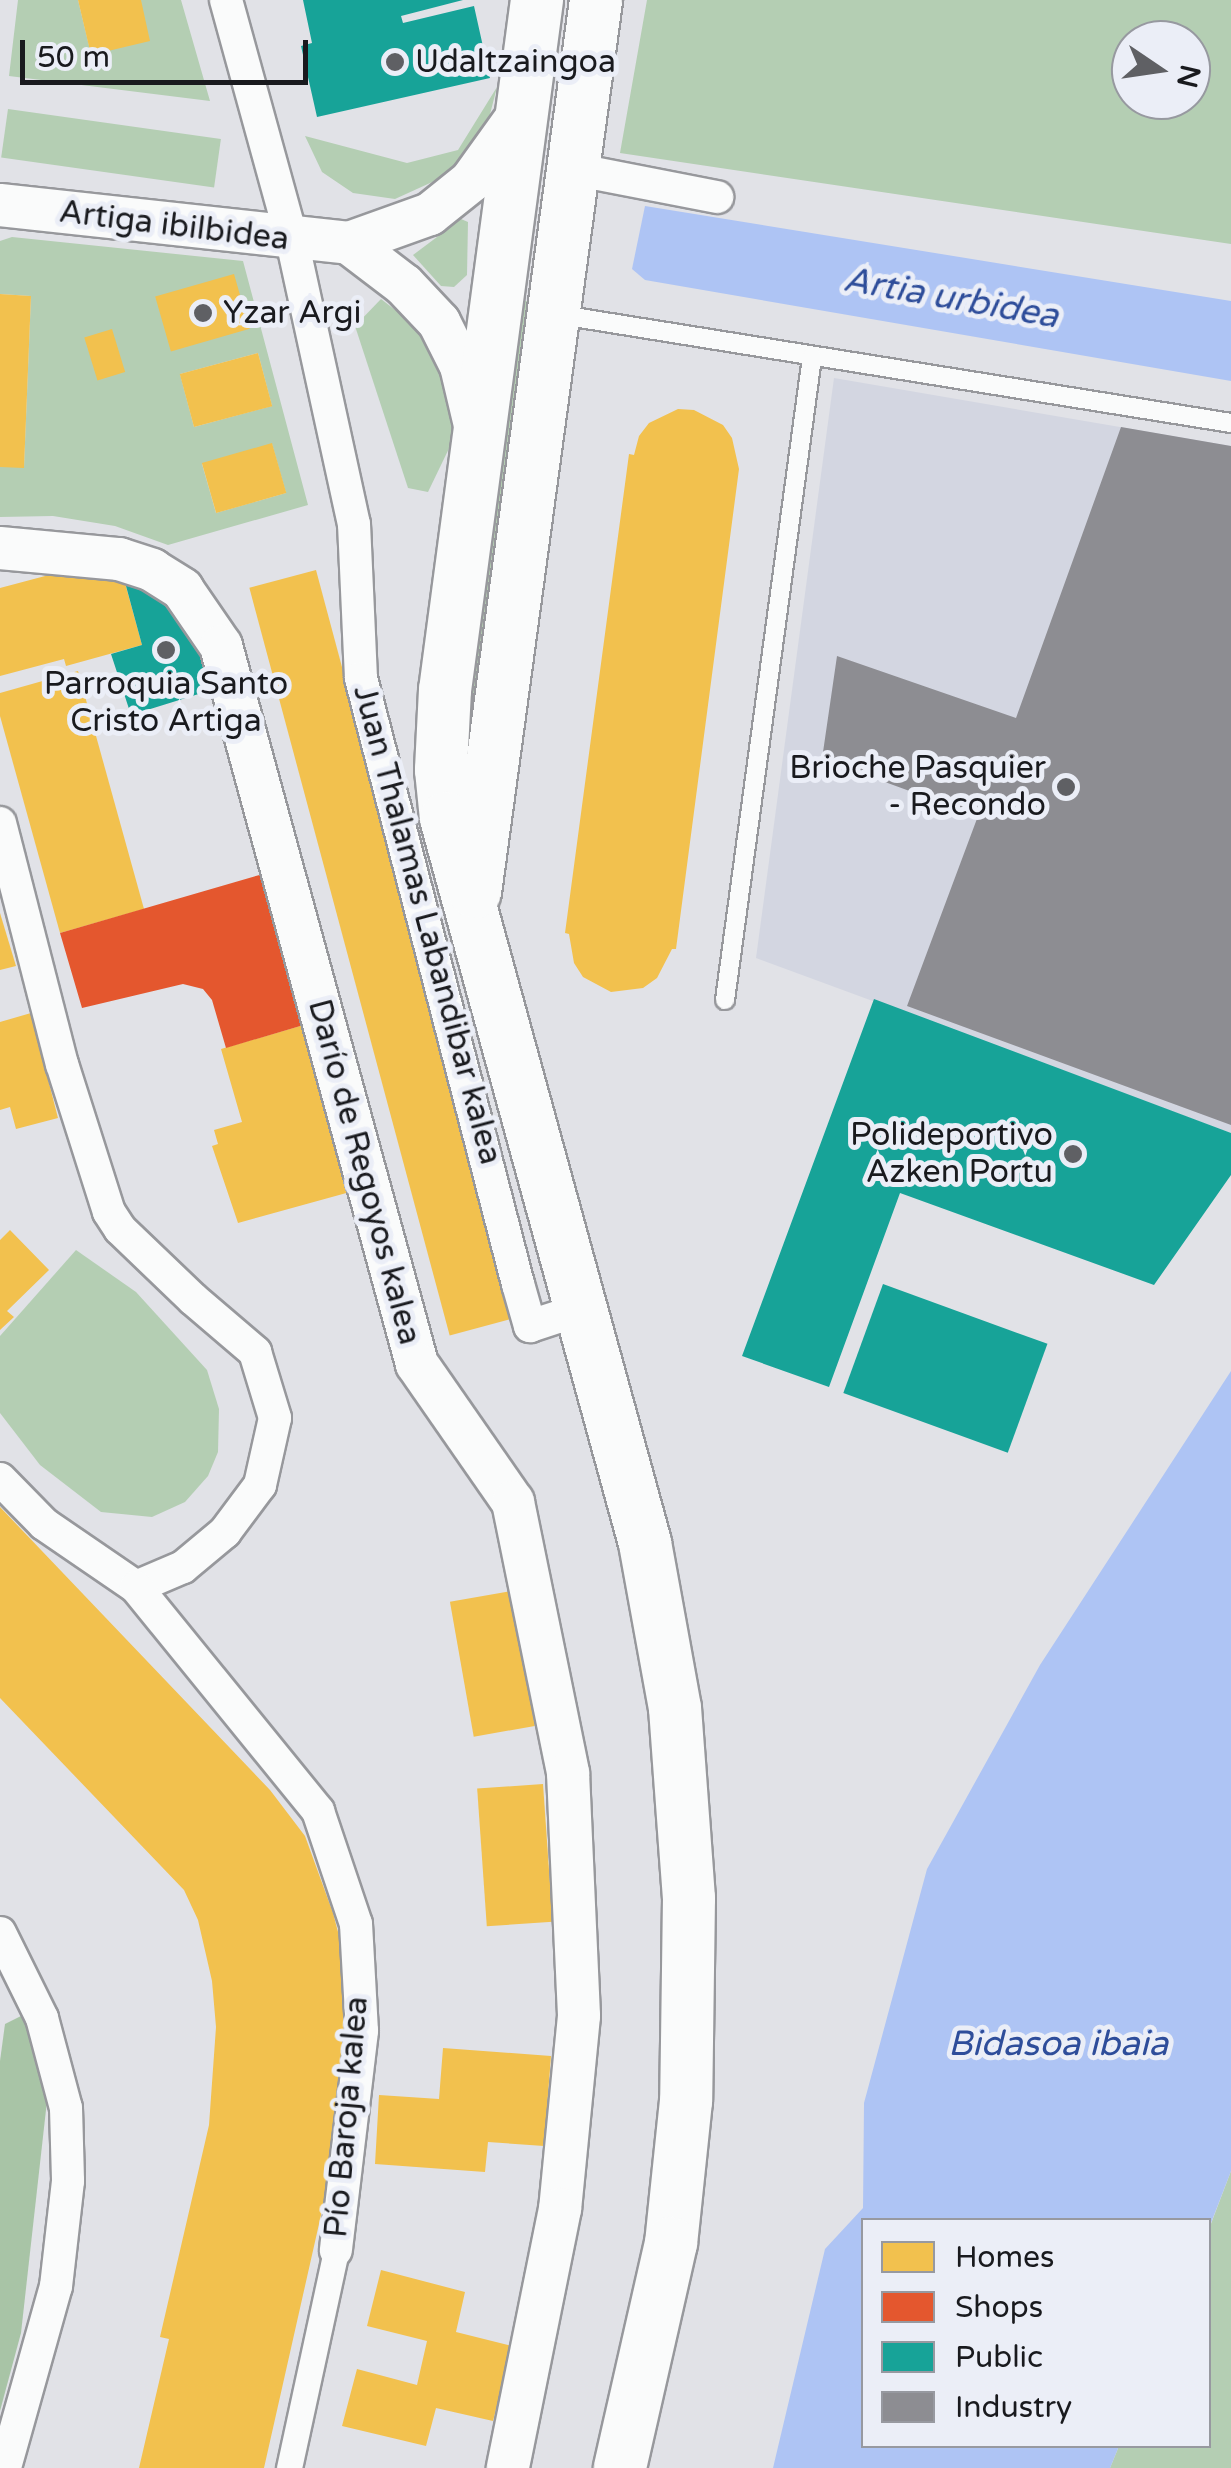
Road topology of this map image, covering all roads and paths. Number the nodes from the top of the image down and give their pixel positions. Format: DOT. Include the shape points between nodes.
graph roads {
  1 [pos="226,0"];
  2 [pos="537,0"];
  3 [pos="596,0"];
  4 [pos="522,110"];
  5 [pos="574,169"];
  6 [pos="717,197"];
  7 [pos="0,206"];
  8 [pos="292,240"];
  9 [pos="349,243"];
  10 [pos="554,314"];
  11 [pos="812,357"];
  12 [pos="1231,423"];
  13 [pos="478,439"];
  14 [pos="0,548"];
  15 [pos="0,823"];
  16 [pos="472,913"];
  17 [pos="725,1000"];
  18 [pos="583,1316"];
  19 [pos="0,1479"];
  20 [pos="136,1587"];
  21 [pos="0,1932"];
  22 [pos="336,2250"];
  23 [pos="5,2468"];
  24 [pos="289,2468"];
  25 [pos="508,2468"];
  26 [pos="620,2468"];
  1 -- 8 [label="street, Juan Thalamas Labandibar kalea"];
  2 -- 4 [label="main road, Juan Thalamas Labandibar kalea"];
  3 -- 5 [label="main road, Juan Thalamas Labandibar kalea"];
  4 -- 9 [label="street, Artiga ibilbidea" via="472,181 430,214"];
  4 -- 10 [label="main road" via="542,144 535,236"];
  4 -- 13 [label="main road, Juan Thalamas Labandibar kalea"];
  5 -- 6 [label="street"];
  5 -- 10 [label="main road, Juan Thalamas Labandibar kalea"];
  7 -- 8 [label="street, Artiga ibilbidea"];
  8 -- 9 [label="street, Artiga ibilbidea"];
  8 -- 18 [label="street, Juan Thalamas Labandibar kalea" via="354,524 361,678 518,1284 530,1326"];
  9 -- 13 [label="street" via="439,322 461,366"];
  10 -- 11 [label="lane"];
  10 -- 16 [label="main road, Juan Thalamas Labandibar kalea"];
  11 -- 12 [label="lane"];
  11 -- 17 [label="lane"];
  13 -- 16 [label="main road, Juan Thalamas Labandibar kalea" via="441,729 446,818"];
  14 -- 25 [label="street, Darío de Regoyos kalea" via="120,559 152,570 182,589 221,646 416,1364 512,1502 568,1773 580,2016 560,2209"];
  15 -- 20 [label="street" via="62,1064 109,1212 254,1352 275,1418 260,1485 225,1532 183,1567"];
  16 -- 18 [label="main road, Juan Thalamas Labandibar kalea"];
  18 -- 26 [label="main road, Juan Thalamas Labandibar kalea" via="645,1543 676,1708 689,1898 686,2102 671,2244"];
  19 -- 20 [label="street, Pío Baroja kalea" via="44,1524"];
  20 -- 22 [label="street, Pío Baroja kalea" via="318,1810 356,1924 362,2031"];
  21 -- 23 [label="street" via="42,2018 66,2108 68,2181 56,2286"];
  22 -- 24 [label="street, Pío Baroja kalea"];
}
